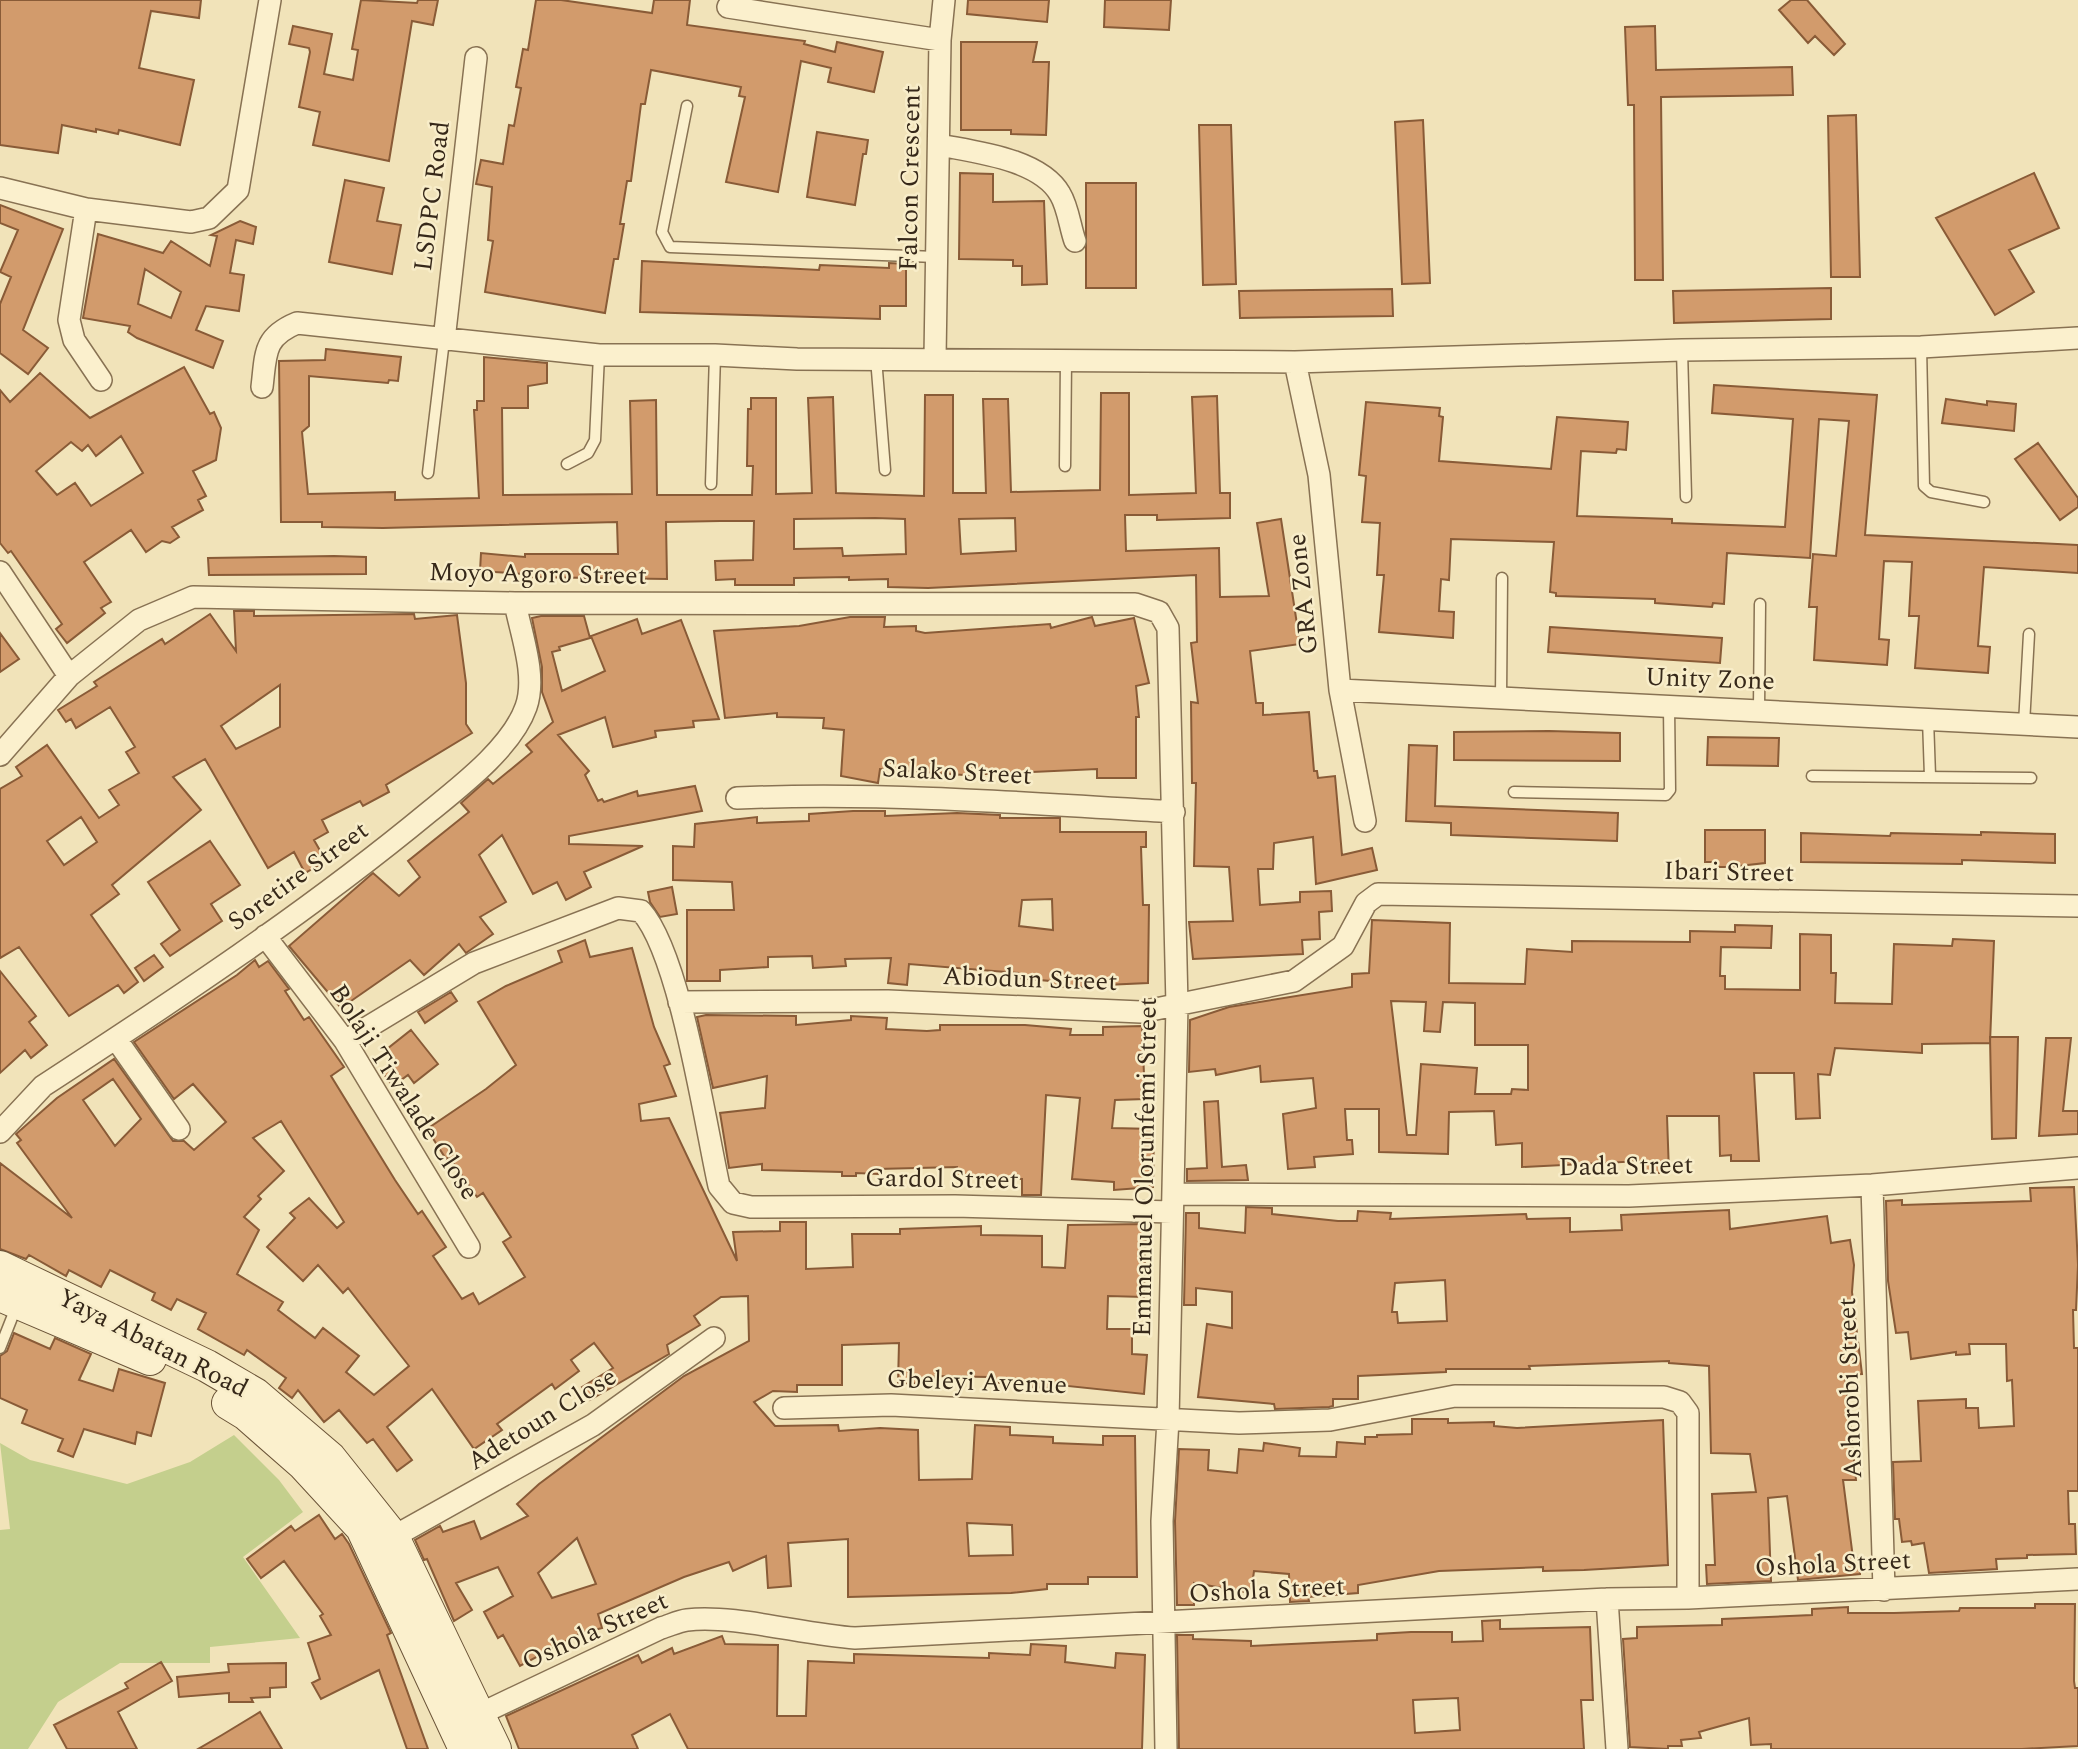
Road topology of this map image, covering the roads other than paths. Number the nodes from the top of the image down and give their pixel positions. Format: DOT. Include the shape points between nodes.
graph roads {
  1 [pos="270,0"];
  2 [pos="944,0"];
  3 [pos="728,7"];
  4 [pos="940,40"];
  5 [pos="476,58"];
  6 [pos="687,106"];
  7 [pos="940,145"];
  8 [pos="0,188"];
  9 [pos="86,209"];
  10 [pos="1074,241"];
  11 [pos="936,257"];
  12 [pos="2078,338"];
  13 [pos="444,340"];
  14 [pos="1921,347"];
  15 [pos="1682,350"];
  16 [pos="599,355"];
  17 [pos="715,355"];
  18 [pos="876,358"];
  19 [pos="935,358"];
  20 [pos="1066,359"];
  21 [pos="1295,362"];
  22 [pos="101,380"];
  23 [pos="262,387"];
  24 [pos="567,464"];
  25 [pos="1065,467"];
  26 [pos="885,470"];
  27 [pos="428,473"];
  28 [pos="711,484"];
  29 [pos="1686,497"];
  30 [pos="1984,502"];
  31 [pos="0,572"];
  32 [pos="1502,578"];
  33 [pos="515,603"];
  34 [pos="1135,604"];
  35 [pos="1760,604"];
  36 [pos="2029,635"];
  37 [pos="69,676"];
  38 [pos="1340,690"];
  39 [pos="1501,697"];
  40 [pos="1669,707"];
  41 [pos="1759,708"];
  42 [pos="1928,719"];
  43 [pos="2024,724"];
  44 [pos="2078,727"];
  45 [pos="0,755"];
  46 [pos="1812,776"];
  47 [pos="1930,776"];
  48 [pos="2031,778"];
  49 [pos="1514,792"];
  50 [pos="737,799"];
  51 [pos="1174,811"];
  52 [pos="1365,821"];
  53 [pos="1378,894"];
  54 [pos="2078,906"];
  55 [pos="265,936"];
  56 [pos="679,1002"];
  57 [pos="1177,1005"];
  58 [pos="116,1039"];
  59 [pos="345,1041"];
  60 [pos="179,1129"];
  61 [pos="0,1132"];
  62 [pos="2078,1168"];
  63 [pos="1871,1185"];
  64 [pos="1173,1203"];
  65 [pos="469,1247"];
  66 [pos="0,1267"];
  67 [pos="9,1299"];
  68 [pos="714,1338"];
  69 [pos="0,1348"];
  70 [pos="784,1408"];
  71 [pos="1168,1419"];
  72 [pos="393,1537"];
  73 [pos="2078,1579"];
  74 [pos="1884,1590"];
  75 [pos="1688,1598"];
  76 [pos="1607,1599"];
  77 [pos="1163,1624"];
  78 [pos="480,1714"];
  79 [pos="465,1749"];
  80 [pos="495,1749"];
  81 [pos="1166,1749"];
  82 [pos="1617,1749"];
  1 -- 9 [label="street" via="238,190 209,218 191,222"];
  2 -- 4 [label="street, Falcon Crescent"];
  3 -- 4 [label="street"];
  4 -- 7 [label="street, Falcon Crescent"];
  5 -- 13 [label="street, LSDPC Road"];
  6 -- 11 [label="lane" via="662,232 670,247"];
  7 -- 10 [label="street" via="1002,158 1033,170 1060,193"];
  7 -- 11 [label="street, Falcon Crescent"];
  8 -- 9 [label="street"];
  9 -- 22 [label="street" via="69,320 74,340"];
  11 -- 19 [label="street, Falcon Crescent"];
  12 -- 14 [label="street"];
  13 -- 16 [label="street"];
  13 -- 23 [label="street" via="297,323 271,338"];
  13 -- 27 [label="lane"];
  14 -- 15 [label="street"];
  14 -- 30 [label="lane" via="1924,486 1931,492"];
  15 -- 21 [label="street"];
  15 -- 29 [label="lane"];
  16 -- 17 [label="street"];
  16 -- 24 [label="lane" via="595,440 588,453"];
  17 -- 18 [label="street"];
  17 -- 28 [label="lane"];
  18 -- 19 [label="street"];
  18 -- 26 [label="lane"];
  19 -- 20 [label="street"];
  20 -- 21 [label="street"];
  20 -- 25 [label="lane"];
  21 -- 38 [label="street, GRA Zone" via="1320,475"];
  31 -- 37 [label="street"];
  32 -- 39 [label="lane"];
  33 -- 34 [label="street, Moyo Agoro Street"];
  33 -- 37 [label="street, Moyo Agoro Street" via="193,597 139,620"];
  33 -- 55 [label="street, Soretire Street" via="530,685 526,708 510,735 471,778 371,860"];
  34 -- 51 [label="street, Emmanuel Olorunfemi Street" via="1159,612 1168,628"];
  35 -- 41 [label="lane"];
  36 -- 43 [label="lane"];
  37 -- 45 [label="street, Moyo Agoro Street"];
  38 -- 39 [label="street, Unity Zone"];
  38 -- 52 [label="street, GRA Zone"];
  39 -- 40 [label="street, Unity Zone"];
  40 -- 41 [label="street, Unity Zone"];
  40 -- 49 [label="lane" via="1670,790 1666,795"];
  41 -- 42 [label="street, Unity Zone"];
  42 -- 43 [label="street, Unity Zone"];
  42 -- 47 [label="lane"];
  43 -- 44 [label="street, Unity Zone"];
  46 -- 47 [label="lane"];
  47 -- 48 [label="lane"];
  50 -- 51 [label="street, Salako Street" via="930,797"];
  51 -- 57 [label="street, Emmanuel Olorunfemi Street"];
  53 -- 54 [label="street, Ibari Street"];
  53 -- 57 [label="street, Abiodun Street" via="1366,903 1343,946 1294,981"];
  55 -- 58 [label="street, Soretire Street"];
  55 -- 59 [label="street, Bolaji Tiwalade Close"];
  56 -- 57 [label="street, Abiodun Street" via="888,1001 1141,1012"];
  56 -- 59 [label="street" via="653,925 640,911 618,908 474,962"];
  56 -- 64 [label="street, Gardol Street" via="719,1186 733,1203 751,1207"];
  57 -- 64 [label="street, Emmanuel Olorunfemi Street"];
  58 -- 60 [label="street"];
  58 -- 61 [label="street, Soretire Street" via="43,1086"];
  59 -- 65 [label="street, Bolaji Tiwalade Close"];
  62 -- 63 [label="street, Dada Street"];
  63 -- 64 [label="street, Dada Street" via="1629,1196"];
  63 -- 74 [label="street, Ashorobi Street"];
  64 -- 71 [label="street, Emmanuel Olorunfemi Street"];
  66 -- 72 [label="main road, Yaya Abatan Road" via="137,1330 255,1394 330,1458"];
  67 -- 69 [label="lane"];
  67 -- 79 [label="main road, Yaya Abatan Road" via="164,1365 246,1414 303,1464 362,1528"];
  68 -- 72 [label="street, Adetoun Close" via="593,1425"];
  70 -- 71 [label="street, Gbeleyi Avenue" via="891,1405"];
  71 -- 75 [label="street, Gbeleyi Avenue" via="1239,1423 1330,1420 1455,1396 1664,1397 1680,1402 1688,1413"];
  71 -- 77 [label="street, Emmanuel Olorunfemi Street" via="1162,1521"];
  72 -- 78 [label="main road, Yaya Abatan Road"];
  73 -- 74 [label="street, Oshola Street"];
  74 -- 75 [label="street, Oshola Street"];
  75 -- 76 [label="street, Oshola Street"];
  76 -- 77 [label="street, Oshola Street"];
  76 -- 82 [label="street"];
  77 -- 78 [label="street, Oshola Street" via="855,1638 686,1620"];
  77 -- 81 [label="street, Emmanuel Olorunfemi Street"];
  78 -- 80 [label="main road, Yaya Abatan Road"];
}
